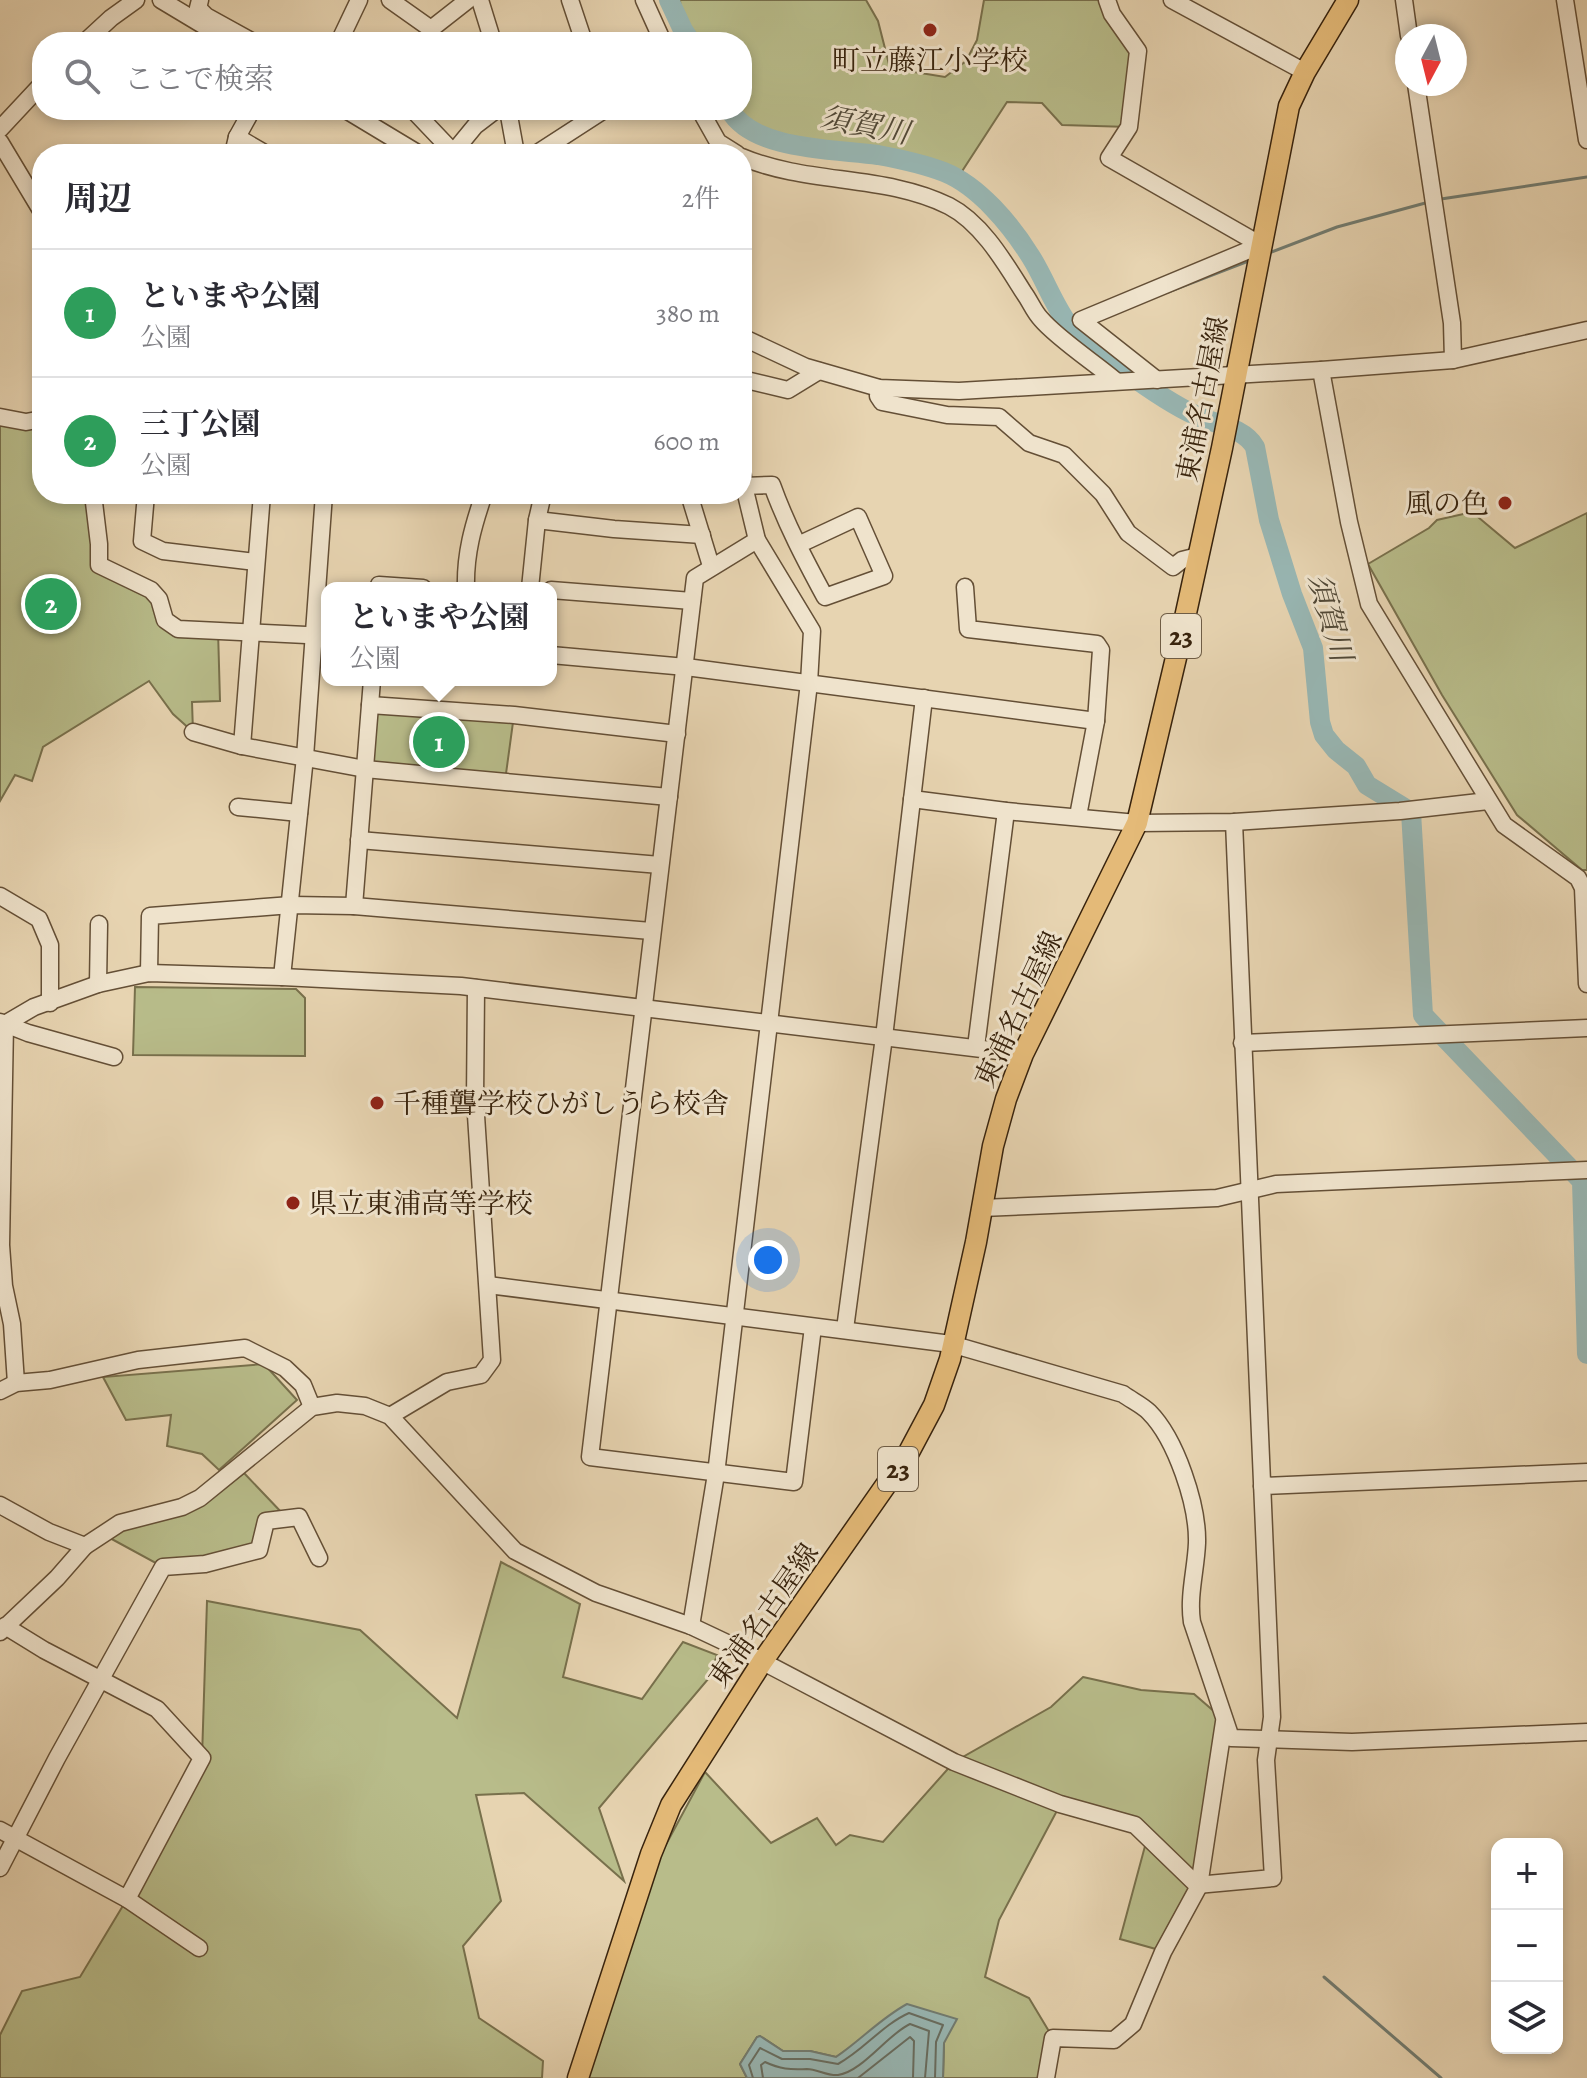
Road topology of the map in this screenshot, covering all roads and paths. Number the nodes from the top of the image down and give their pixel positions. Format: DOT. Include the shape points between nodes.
graph roads {
  1 [pos="136,0"];
  2 [pos="161,0"];
  3 [pos="200,0"];
  4 [pos="359,0"];
  5 [pos="390,0"];
  6 [pos="468,0"];
  7 [pos="480,0"];
  8 [pos="570,0"];
  9 [pos="644,0"];
  10 [pos="1107,0"];
  11 [pos="1172,0"];
  12 [pos="1348,0"];
  13 [pos="1404,0"];
  14 [pos="1565,0"];
  15 [pos="1407,24"];
  16 [pos="96,32"];
  17 [pos="214,32"];
  18 [pos="235,32"];
  19 [pos="344,32"];
  20 [pos="490,32"];
  21 [pos="581,32"];
  22 [pos="658,32"];
  23 [pos="1305,72"];
  24 [pos="32,95"];
  25 [pos="1418,96"];
  26 [pos="246,120"];
  27 [pos="362,120"];
  28 [pos="422,120"];
  29 [pos="483,120"];
  30 [pos="510,120"];
  31 [pos="589,120"];
  32 [pos="704,120"];
  33 [pos="0,129"];
  34 [pos="237,137"];
  35 [pos="1587,140"];
  36 [pos="0,142"];
  37 [pos="235,144"];
  38 [pos="249,144"];
  39 [pos="401,144"];
  40 [pos="444,144"];
  41 [pos="460,144"];
  42 [pos="514,144"];
  43 [pos="551,144"];
  44 [pos="715,144"];
  45 [pos="752,161"];
  46 [pos="32,195"];
  47 [pos="1260,253"];
  48 [pos="1587,330"];
  49 [pos="752,342"];
  50 [pos="1453,360"];
  51 [pos="1321,370"];
  52 [pos="819,371"];
  53 [pos="1235,375"];
  54 [pos="1157,380"];
  55 [pos="752,381"];
  56 [pos="1117,381"];
  57 [pos="879,388"];
  58 [pos="0,417"];
  59 [pos="32,421"];
  60 [pos="752,486"];
  61 [pos="94,504"];
  62 [pos="145,504"];
  63 [pos="261,504"];
  64 [pos="324,504"];
  65 [pos="481,504"];
  66 [pos="541,504"];
  67 [pos="692,504"];
  68 [pos="748,504"];
  69 [pos="537,520"];
  70 [pos="702,535"];
  71 [pos="757,540"];
  72 [pos="798,545"];
  73 [pos="1198,556"];
  74 [pos="256,562"];
  75 [pos="711,566"];
  76 [pos="322,582"];
  77 [pos="466,582"];
  78 [pos="531,582"];
  79 [pos="965,587"];
  80 [pos="557,590"];
  81 [pos="321,600"];
  82 [pos="692,601"];
  83 [pos="251,631"];
  84 [pos="320,636"];
  85 [pos="557,656"];
  86 [pos="686,667"];
  87 [pos="809,683"];
  88 [pos="372,686"];
  89 [pos="924,698"];
  90 [pos="370,705"];
  91 [pos="1096,721"];
  92 [pos="193,732"];
  93 [pos="677,734"];
  94 [pos="242,746"];
  95 [pos="305,757"];
  96 [pos="365,769"];
  97 [pos="669,797"];
  98 [pos="912,799"];
  99 [pos="1488,801"];
  100 [pos="238,807"];
  101 [pos="1006,811"];
  102 [pos="299,813"];
  103 [pos="1078,816"];
  104 [pos="1234,822"];
  105 [pos="1137,823"];
  106 [pos="359,840"];
  107 [pos="660,865"];
  108 [pos="0,896"];
  109 [pos="291,905"];
  110 [pos="354,906"];
  111 [pos="99,924"];
  112 [pos="651,931"];
  113 [pos="149,973"];
  114 [pos="282,977"];
  115 [pos="98,984"];
  116 [pos="1587,984"];
  117 [pos="476,988"];
  118 [pos="50,1003"];
  119 [pos="643,1009"];
  120 [pos="2,1023"];
  121 [pos="767,1023"];
  122 [pos="1587,1028"];
  123 [pos="884,1037"];
  124 [pos="1242,1043"];
  125 [pos="976,1047"];
  126 [pos="1023,1054"];
  127 [pos="114,1057"];
  128 [pos="1587,1170"];
  129 [pos="1250,1191"];
  130 [pos="982,1208"];
  131 [pos="488,1285"];
  132 [pos="610,1300"];
  133 [pos="733,1316"];
  134 [pos="813,1327"];
  135 [pos="845,1329"];
  136 [pos="951,1344"];
  137 [pos="8,1387"];
  138 [pos="312,1407"];
  139 [pos="390,1416"];
  140 [pos="1587,1472"];
  141 [pos="716,1474"];
  142 [pos="1262,1486"];
  143 [pos="0,1505"];
  144 [pos="85,1546"];
  145 [pos="319,1558"];
  146 [pos="691,1626"];
  147 [pos="3,1629"];
  148 [pos="762,1662"];
  149 [pos="101,1680"];
  150 [pos="1224,1720"];
  151 [pos="1587,1732"];
  152 [pos="1269,1739"];
  153 [pos="0,1830"];
  154 [pos="17,1839"];
  155 [pos="0,1868"];
  156 [pos="1199,1886"];
  157 [pos="127,1899"];
  158 [pos="199,1948"];
  159 [pos="578,2078"];
  160 [pos="1046,2078"];
  1 -- 16 [label="street"];
  2 -- 17 [label="street"];
  3 -- 18 [label="street" via="198,8 206,16"];
  4 -- 19 [label="street"];
  5 -- 6 [label="street" via="431,29"];
  7 -- 20 [label="street"];
  8 -- 21 [label="street"];
  9 -- 22 [label="street"];
  10 -- 47 [label="street" via="1138,51 1129,127 1109,158"];
  11 -- 23 [label="street"];
  12 -- 23 [label="main road, 東浦名古屋線 / 23"];
  13 -- 15 [label="street"];
  14 -- 35 [label="street"];
  23 -- 47 [label="main road, 東浦名古屋線 / 23" via="1289,106"];
  24 -- 33 [label="street"];
  25 -- 50 [label="street"];
  26 -- 34 [label="street"];
  27 -- 39 [label="street"];
  28 -- 40 [label="street"];
  29 -- 41 [label="street"];
  30 -- 42 [label="street"];
  31 -- 43 [label="street"];
  32 -- 44 [label="street"];
  34 -- 37 [label="street"];
  34 -- 38 [label="street"];
  36 -- 46 [label="street"];
  45 -- 56 [label="street" via="799,175 883,186 952,207 980,231 1041,319"];
  47 -- 53 [label="main road, 東浦名古屋線 / 23"];
  47 -- 54 [label="street" via="1081,320"];
  48 -- 50 [label="street"];
  49 -- 52 [label="street"];
  50 -- 51 [label="street"];
  51 -- 53 [label="street"];
  51 -- 99 [label="street" via="1369,604"];
  52 -- 55 [label="street" via="788,390"];
  52 -- 57 [label="street"];
  53 -- 54 [label="street"];
  53 -- 73 [label="main road, 東浦名古屋線 / 23"];
  54 -- 56 [label="street"];
  56 -- 57 [label="street" via="959,391"];
  57 -- 73 [label="street" via="882,402 893,406 999,417 1029,443 1064,455 1103,494 1128,533 1173,567"];
  58 -- 59 [label="street"];
  60 -- 72 [label="street" via="772,485"];
  61 -- 83 [label="street" via="99,565 151,590 165,620 178,629"];
  62 -- 74 [label="street" via="142,541 163,551"];
  63 -- 74 [label="street"];
  64 -- 76 [label="street"];
  65 -- 77 [label="street" via="465,559"];
  66 -- 69 [label="street"];
  67 -- 70 [label="street"];
  68 -- 71 [label="street"];
  69 -- 70 [label="street"];
  69 -- 78 [label="street"];
  70 -- 75 [label="street"];
  71 -- 75 [label="street"];
  71 -- 87 [label="street" via="812,631"];
  72 -- 72 [label="street" via="825,597 884,576 858,517"];
  73 -- 105 [label="main road, 東浦名古屋線 / 23"];
  74 -- 83 [label="street"];
  75 -- 82 [label="street" via="695,578"];
  79 -- 91 [label="street" via="968,629 1097,644 1101,650"];
  80 -- 82 [label="street"];
  81 -- 84 [label="street"];
  82 -- 86 [label="street"];
  83 -- 84 [label="street"];
  83 -- 94 [label="street"];
  84 -- 95 [label="street"];
  85 -- 86 [label="street"];
  86 -- 87 [label="street"];
  86 -- 93 [label="street"];
  87 -- 89 [label="street"];
  87 -- 121 [label="street"];
  88 -- 90 [label="street"];
  89 -- 91 [label="street"];
  89 -- 98 [label="street"];
  90 -- 93 [label="street"];
  90 -- 96 [label="street"];
  91 -- 103 [label="street"];
  92 -- 94 [label="street"];
  93 -- 97 [label="street"];
  94 -- 95 [label="street"];
  95 -- 96 [label="street"];
  95 -- 102 [label="street"];
  96 -- 97 [label="street"];
  96 -- 106 [label="street"];
  97 -- 107 [label="street"];
  98 -- 101 [label="street"];
  98 -- 123 [label="street"];
  99 -- 104 [label="street"];
  99 -- 116 [label="street" via="1504,825 1578,878 1583,888"];
  100 -- 102 [label="street"];
  101 -- 103 [label="street"];
  101 -- 125 [label="street"];
  102 -- 109 [label="street"];
  103 -- 105 [label="street"];
  104 -- 105 [label="street"];
  104 -- 124 [label="street"];
  105 -- 126 [label="main road, 東浦名古屋線 / 23"];
  106 -- 107 [label="street"];
  106 -- 110 [label="street"];
  107 -- 112 [label="street"];
  108 -- 118 [label="street" via="39,919 50,945"];
  109 -- 110 [label="street"];
  109 -- 113 [label="street" via="150,916"];
  109 -- 114 [label="street"];
  110 -- 112 [label="street"];
  111 -- 115 [label="street"];
  112 -- 119 [label="street"];
  113 -- 114 [label="street"];
  113 -- 115 [label="street"];
  114 -- 117 [label="street"];
  115 -- 118 [label="street"];
  117 -- 119 [label="street"];
  117 -- 131 [label="street" via="475,1100"];
  118 -- 120 [label="street"];
  119 -- 121 [label="street"];
  119 -- 132 [label="street"];
  120 -- 127 [label="street"];
  120 -- 137 [label="street" via="1,1245 12,1324"];
  121 -- 123 [label="street"];
  121 -- 133 [label="street"];
  122 -- 124 [label="street"];
  123 -- 125 [label="street"];
  123 -- 135 [label="street"];
  124 -- 129 [label="street"];
  125 -- 126 [label="street"];
  126 -- 130 [label="main road, 東浦名古屋線 / 23" via="993,1146"];
  128 -- 129 [label="street" via="1276,1184"];
  129 -- 130 [label="street" via="1217,1198"];
  129 -- 142 [label="street"];
  130 -- 136 [label="main road, 東浦名古屋線 / 23"];
  131 -- 132 [label="street"];
  131 -- 139 [label="street" via="492,1360 487,1367 481,1375 447,1382"];
  132 -- 133 [label="street"];
  132 -- 141 [label="street" via="590,1457"];
  133 -- 134 [label="street"];
  133 -- 141 [label="street"];
  134 -- 135 [label="street"];
  134 -- 141 [label="street" via="794,1482"];
  135 -- 136 [label="street"];
  136 -- 148 [label="main road, 東浦名古屋線 / 23" via="934,1405 909,1452"];
  136 -- 150 [label="street" via="1123,1394 1148,1411 1165,1434 1193,1510 1197,1540 1190,1610"];
  137 -- 138 [label="street" via="138,1360 245,1348 285,1368 303,1385"];
  138 -- 139 [label="street" via="365,1406"];
  138 -- 144 [label="street" via="200,1498 120,1523"];
  139 -- 146 [label="street" via="515,1551 596,1593"];
  140 -- 142 [label="street"];
  141 -- 146 [label="street"];
  142 -- 152 [label="street"];
  143 -- 144 [label="street"];
  144 -- 147 [label="street"];
  145 -- 149 [label="street" via="299,1517 266,1521 259,1550 205,1564 163,1567"];
  146 -- 148 [label="street"];
  147 -- 149 [label="street"];
  148 -- 156 [label="street" via="954,1762 1060,1804 1135,1825"];
  148 -- 159 [label="main road, 東浦名古屋線 / 23" via="671,1805"];
  149 -- 154 [label="street"];
  149 -- 157 [label="street" via="157,1709 202,1758"];
  150 -- 152 [label="street" via="1231,1738"];
  150 -- 156 [label="street"];
  151 -- 152 [label="street" via="1352,1742"];
  152 -- 156 [label="street" via="1273,1878"];
  153 -- 154 [label="street"];
  154 -- 155 [label="street"];
  154 -- 157 [label="street"];
  156 -- 160 [label="street" via="1163,1951 1133,2024 1114,2040 1053,2038"];
  157 -- 158 [label="street"];
}
